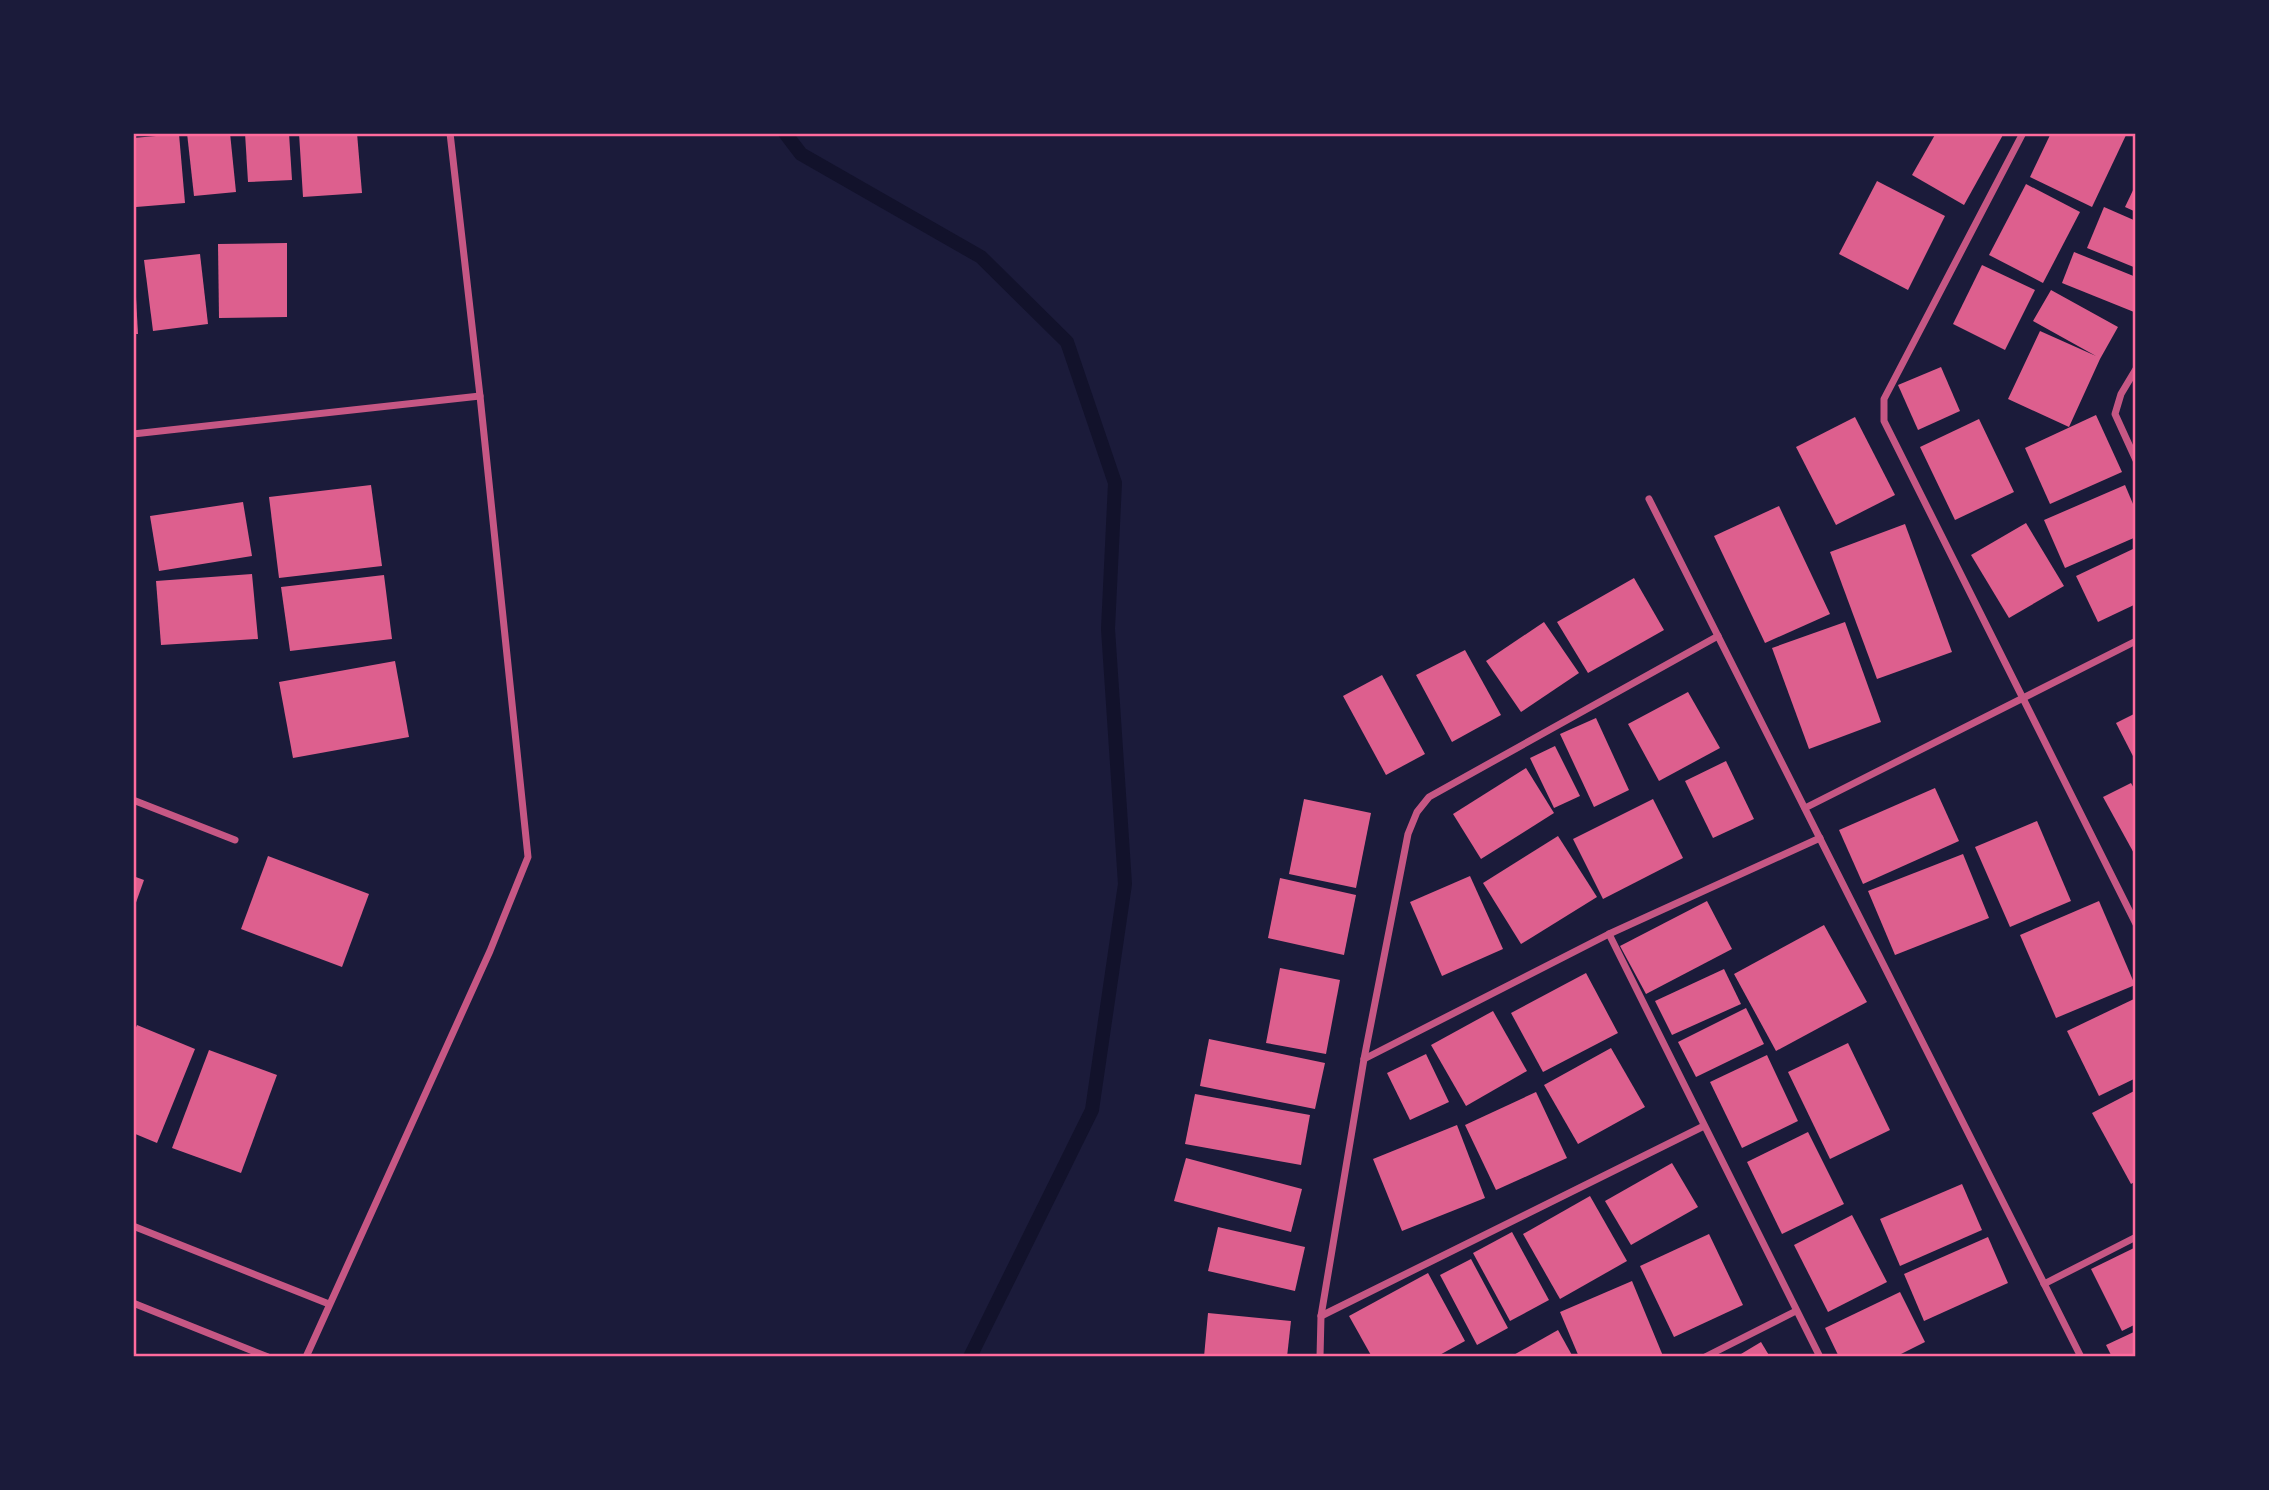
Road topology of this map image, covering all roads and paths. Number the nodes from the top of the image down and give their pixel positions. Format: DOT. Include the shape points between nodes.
graph roads {
  1 [pos="450,133"];
  2 [pos="2023,133"];
  3 [pos="2136,369"];
  4 [pos="2133,377"];
  5 [pos="480,396"];
  6 [pos="133,434"];
  7 [pos="2136,460"];
  8 [pos="1649,499"];
  9 [pos="1718,636"];
  10 [pos="2136,641"];
  11 [pos="2023,697"];
  12 [pos="133,800"];
  13 [pos="1805,808"];
  14 [pos="1820,838"];
  15 [pos="234,840"];
  16 [pos="2136,924"];
  17 [pos="1609,934"];
  18 [pos="1364,1059"];
  19 [pos="1704,1126"];
  20 [pos="133,1226"];
  21 [pos="2136,1237"];
  22 [pos="2044,1284"];
  23 [pos="133,1303"];
  24 [pos="329,1304"];
  25 [pos="1797,1311"];
  26 [pos="1321,1316"];
  27 [pos="268,1357"];
  28 [pos="306,1357"];
  29 [pos="1320,1357"];
  30 [pos="1705,1357"];
  31 [pos="1820,1357"];
  32 [pos="2081,1357"];
  1 -- 5 [label="street"];
  2 -- 11 [label="street" via="1884,399 1884,421"];
  3 -- 4 [label="street"];
  4 -- 7 [label="street" via="2115,414"];
  5 -- 6 [label="street"];
  5 -- 24 [label="street" via="528,857 490,951"];
  8 -- 9 [label="street"];
  9 -- 13 [label="street"];
  9 -- 18 [label="street" via="1429,797 1408,834"];
  10 -- 11 [label="street"];
  11 -- 13 [label="street"];
  11 -- 16 [label="street"];
  12 -- 15 [label="street"];
  13 -- 14 [label="street"];
  14 -- 17 [label="street"];
  14 -- 22 [label="street"];
  17 -- 18 [label="street"];
  17 -- 19 [label="street"];
  18 -- 26 [label="street"];
  19 -- 25 [label="street"];
  19 -- 26 [label="street"];
  20 -- 24 [label="street"];
  21 -- 22 [label="street"];
  22 -- 32 [label="street"];
  23 -- 27 [label="street"];
  24 -- 28 [label="street"];
  25 -- 30 [label="street"];
  25 -- 31 [label="street"];
  26 -- 29 [label="street"];
}
